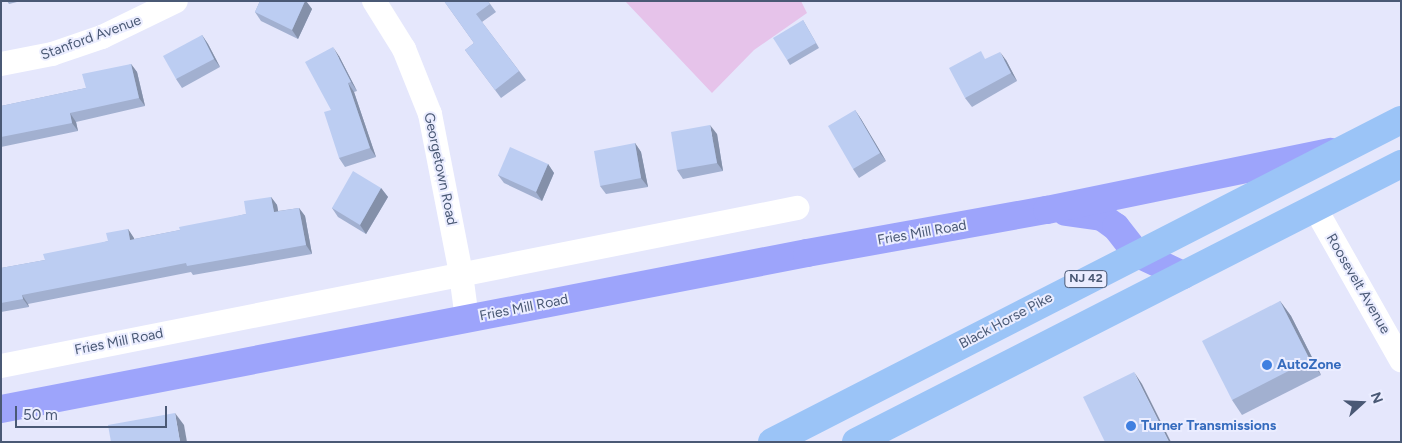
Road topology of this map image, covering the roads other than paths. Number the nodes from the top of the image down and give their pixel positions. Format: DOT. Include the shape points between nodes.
graph roads {
  1 [pos="176,1"];
  2 [pos="374,1"];
  3 [pos="1,64"];
  4 [pos="1401,120"];
  5 [pos="1341,150"];
  6 [pos="1401,164"];
  7 [pos="797,208"];
  8 [pos="1315,208"];
  9 [pos="1047,210"];
  10 [pos="1136,253"];
  11 [pos="462,274"];
  12 [pos="1183,275"];
  13 [pos="467,319"];
  14 [pos="1401,360"];
  15 [pos="1,366"];
  16 [pos="1,408"];
  17 [pos="772,442"];
  18 [pos="856,442"];
  1 -- 3 [label="street, Stanford Avenue" via="102,37 52,54"];
  2 -- 11 [label="street, Georgetown Road" via="404,50 430,114"];
  4 -- 5 [label="highway, Black Horse Pike / NJ 42"];
  5 -- 9 [label="main road, Fries Mill Road"];
  5 -- 10 [label="highway, Black Horse Pike / NJ 42"];
  6 -- 8 [label="highway"];
  7 -- 11 [label="street, Fries Mill Road"];
  8 -- 12 [label="highway"];
  8 -- 14 [label="street, Roosevelt Avenue"];
  9 -- 10 [label="main road, Fries Mill Road" via="1102,217 1116,227"];
  9 -- 13 [label="main road, Fries Mill Road"];
  10 -- 12 [label="main road, Fries Mill Road"];
  10 -- 17 [label="highway, Black Horse Pike / NJ 42"];
  11 -- 13 [label="street, Georgetown Road"];
  11 -- 15 [label="street, Fries Mill Road"];
  12 -- 18 [label="highway"];
  13 -- 16 [label="main road, Fries Mill Road"];
}
